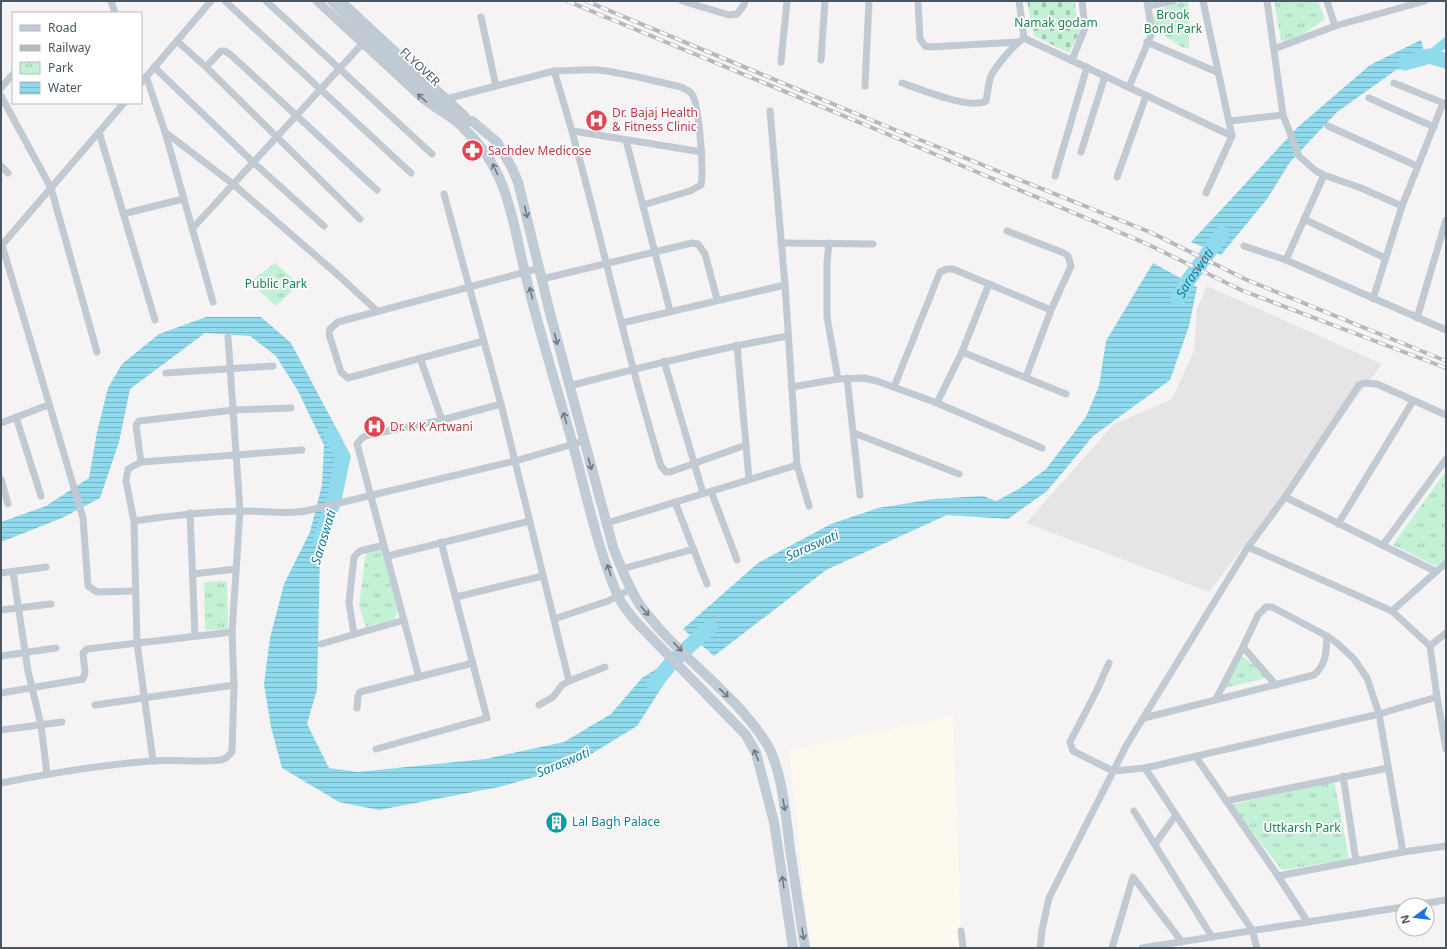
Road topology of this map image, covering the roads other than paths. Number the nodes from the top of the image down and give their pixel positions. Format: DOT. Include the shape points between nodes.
graph roads {
  1 [pos="111,1"];
  2 [pos="211,1"];
  3 [pos="225,1"];
  4 [pos="266,1"];
  5 [pos="317,1"];
  6 [pos="332,1"];
  7 [pos="341,1"];
  8 [pos="745,1"];
  9 [pos="787,1"];
  10 [pos="825,1"];
  11 [pos="869,1"];
  12 [pos="918,1"];
  13 [pos="1018,1"];
  14 [pos="1082,1"];
  15 [pos="1172,1"];
  16 [pos="1203,1"];
  17 [pos="1267,1"];
  18 [pos="1326,1"];
  19 [pos="1425,1"];
  20 [pos="686,2"];
  21 [pos="1147,4"];
  22 [pos="115,12"];
  23 [pos="481,17"];
  24 [pos="1335,26"];
  25 [pos="1024,38"];
  26 [pos="177,41"];
  27 [pos="1018,42"];
  28 [pos="1147,42"];
  29 [pos="363,43"];
  30 [pos="1274,49"];
  31 [pos="821,60"];
  32 [pos="1072,60"];
  33 [pos="781,62"];
  34 [pos="154,67"];
  35 [pos="206,67"];
  36 [pos="1086,67"];
  37 [pos="339,68"];
  38 [pos="554,71"];
  39 [pos="1217,72"];
  40 [pos="12,75"];
  41 [pos="146,76"];
  42 [pos="1106,76"];
  43 [pos="142,82"];
  44 [pos="902,83"];
  45 [pos="1394,83"];
  46 [pos="496,86"];
  47 [pos="865,86"];
  48 [pos="1129,86"];
  49 [pos="1,88"];
  50 [pos="320,90"];
  51 [pos="1,96"];
  52 [pos="1146,96"];
  53 [pos="1369,98"];
  54 [pos="446,99"];
  55 [pos="123,104"];
  56 [pos="1444,104"];
  57 [pos="770,111"];
  58 [pos="298,116"];
  59 [pos="1285,118"];
  60 [pos="1229,121"];
  61 [pos="466,123"];
  62 [pos="1328,126"];
  63 [pos="1434,127"];
  64 [pos="573,131"];
  65 [pos="99,132"];
  66 [pos="165,132"];
  67 [pos="1232,136"];
  68 [pos="277,138"];
  69 [pos="626,140"];
  70 [pos="702,152"];
  71 [pos="1081,152"];
  72 [pos="432,154"];
  73 [pos="253,162"];
  74 [pos="1,166"];
  75 [pos="1417,166"];
  76 [pos="8,173"];
  77 [pos="411,173"];
  78 [pos="1324,175"];
  79 [pos="1054,176"];
  80 [pos="1117,177"];
  81 [pos="233,184"];
  82 [pos="51,188"];
  83 [pos="377,190"];
  84 [pos="1206,193"];
  85 [pos="444,194"];
  86 [pos="183,198"];
  87 [pos="643,205"];
  88 [pos="1402,206"];
  89 [pos="123,214"];
  90 [pos="360,219"];
  91 [pos="1304,219"];
  92 [pos="1446,220"];
  93 [pos="324,226"];
  94 [pos="192,229"];
  95 [pos="1007,231"];
  96 [pos="781,242"];
  97 [pos="829,243"];
  98 [pos="873,244"];
  99 [pos="2,245"];
  100 [pos="1244,246"];
  101 [pos="655,252"];
  102 [pos="1385,258"];
  103 [pos="1286,260"];
  104 [pos="606,264"];
  105 [pos="540,268"];
  106 [pos="525,272"];
  107 [pos="542,279"];
  108 [pos="785,284"];
  109 [pos="989,284"];
  110 [pos="469,287"];
  111 [pos="717,299"];
  112 [pos="1373,299"];
  113 [pos="213,302"];
  114 [pos="670,310"];
  115 [pos="1051,310"];
  116 [pos="377,311"];
  117 [pos="1417,318"];
  118 [pos="155,320"];
  119 [pos="622,323"];
  120 [pos="1446,330"];
  121 [pos="788,336"];
  122 [pos="228,337"];
  123 [pos="484,341"];
  124 [pos="737,345"];
  125 [pos="97,352"];
  126 [pos="962,352"];
  127 [pos="420,358"];
  128 [pos="664,361"];
  129 [pos="273,366"];
  130 [pos="230,369"];
  131 [pos="634,369"];
  132 [pos="166,373"];
  133 [pos="1026,377"];
  134 [pos="847,378"];
  135 [pos="838,379"];
  136 [pos="569,386"];
  137 [pos="894,387"];
  138 [pos="792,388"];
  139 [pos="1066,394"];
  140 [pos="1412,400"];
  141 [pos="937,403"];
  142 [pos="501,404"];
  143 [pos="48,405"];
  144 [pos="291,408"];
  145 [pos="234,410"];
  146 [pos="1446,415"];
  147 [pos="16,418"];
  148 [pos="442,420"];
  149 [pos="1,423"];
  150 [pos="854,433"];
  151 [pos="584,441"];
  152 [pos="573,444"];
  153 [pos="746,445"];
  154 [pos="1042,448"];
  155 [pos="302,450"];
  156 [pos="236,456"];
  157 [pos="515,461"];
  158 [pos="141,462"];
  159 [pos="695,463"];
  160 [pos="1445,464"];
  161 [pos="797,465"];
  162 [pos="959,474"];
  163 [pos="1,479"];
  164 [pos="749,479"];
  165 [pos="707,492"];
  166 [pos="860,494"];
  167 [pos="371,495"];
  168 [pos="41,496"];
  169 [pos="1285,497"];
  170 [pos="675,502"];
  171 [pos="8,504"];
  172 [pos="809,506"];
  173 [pos="240,510"];
  174 [pos="190,513"];
  175 [pos="134,521"];
  176 [pos="530,521"];
  177 [pos="607,523"];
  178 [pos="1338,524"];
  179 [pos="441,542"];
  180 [pos="384,545"];
  181 [pos="1383,545"];
  182 [pos="1248,547"];
  183 [pos="694,549"];
  184 [pos="388,556"];
  185 [pos="738,560"];
  186 [pos="1446,563"];
  187 [pos="46,567"];
  188 [pos="236,569"];
  189 [pos="622,569"];
  190 [pos="1435,571"];
  191 [pos="13,572"];
  192 [pos="1,573"];
  193 [pos="193,574"];
  194 [pos="543,576"];
  195 [pos="707,584"];
  196 [pos="631,589"];
  197 [pos="135,590"];
  198 [pos="618,596"];
  199 [pos="456,597"];
  200 [pos="51,604"];
  201 [pos="18,608"];
  202 [pos="1,610"];
  203 [pos="1392,611"];
  204 [pos="554,618"];
  205 [pos="404,620"];
  206 [pos="232,632"];
  207 [pos="1446,633"];
  208 [pos="354,634"];
  209 [pos="195,636"];
  210 [pos="1327,636"];
  211 [pos="137,643"];
  212 [pos="321,644"];
  213 [pos="1430,646"];
  214 [pos="1243,647"];
  215 [pos="56,648"];
  216 [pos="25,652"];
  217 [pos="1,656"];
  218 [pos="473,663"];
  219 [pos="1109,663"];
  220 [pos="605,667"];
  221 [pos="419,677"];
  222 [pos="569,681"];
  223 [pos="234,685"];
  224 [pos="1276,685"];
  225 [pos="32,688"];
  226 [pos="1,693"];
  227 [pos="1436,697"];
  228 [pos="145,698"];
  229 [pos="1216,699"];
  230 [pos="95,705"];
  231 [pos="539,705"];
  232 [pos="357,708"];
  233 [pos="1379,714"];
  234 [pos="1144,718"];
  235 [pos="62,722"];
  236 [pos="40,725"];
  237 [pos="1,730"];
  238 [pos="1446,748"];
  239 [pos="376,749"];
  240 [pos="1196,757"];
  241 [pos="153,761"];
  242 [pos="1145,768"];
  243 [pos="1388,768"];
  244 [pos="1113,771"];
  245 [pos="47,774"];
  246 [pos="1343,776"];
  247 [pos="1,783"];
  248 [pos="1226,800"];
  249 [pos="1134,810"];
  250 [pos="1176,815"];
  251 [pos="1155,844"];
  252 [pos="1446,846"];
  253 [pos="1404,852"];
  254 [pos="1356,861"];
  255 [pos="1278,876"];
  256 [pos="1446,900"];
  257 [pos="1435,902"];
  258 [pos="1395,908"];
  259 [pos="1307,921"];
  260 [pos="1252,930"];
  261 [pos="961,931"];
  262 [pos="1212,937"];
  263 [pos="1182,942"];
  264 [pos="792,948"];
  265 [pos="805,948"];
  266 [pos="963,948"];
  267 [pos="1040,948"];
  268 [pos="1112,948"];
  269 [pos="1142,948"];
  270 [pos="1258,948"];
  1 -- 22 [label="street"];
  2 -- 26 [label="street"];
  3 -- 50 [label="street"];
  4 -- 37 [label="street"];
  5 -- 29 [label="street"];
  6 -- 61 [label="main road, FLYOVER" via="443,106"];
  7 -- 54 [label="street"];
  8 -- 20 [label="street" via="737,14 729,15"];
  9 -- 33 [label="street"];
  10 -- 31 [label="street"];
  11 -- 47 [label="street"];
  12 -- 27 [label="street" via="920,38 925,46"];
  13 -- 25 [label="street"];
  14 -- 32 [label="street" via="1085,28"];
  15 -- 21 [label="street"];
  16 -- 39 [label="street"];
  17 -- 30 [label="street"];
  18 -- 24 [label="street"];
  19 -- 24 [label="street"];
  21 -- 28 [label="street" via="1152,33"];
  23 -- 46 [label="street"];
  24 -- 30 [label="street"];
  25 -- 27 [label="street"];
  25 -- 32 [label="street"];
  26 -- 34 [label="street"];
  26 -- 35 [label="street"];
  27 -- 44 [label="street" via="991,76 986,101 981,103 969,104"];
  28 -- 39 [label="street"];
  28 -- 48 [label="street"];
  29 -- 37 [label="street"];
  61 -- 29 [label="street, one-way" via="431,106"];
  30 -- 59 [label="street"];
  32 -- 36 [label="street"];
  34 -- 41 [label="street"];
  34 -- 73 [label="street"];
  35 -- 58 [label="street" via="218,53 225,51"];
  35 -- 68 [label="street"];
  36 -- 42 [label="street"];
  36 -- 79 [label="street"];
  37 -- 50 [label="street"];
  37 -- 72 [label="street"];
  38 -- 46 [label="street"];
  38 -- 64 [label="street"];
  38 -- 70 [label="street" via="598,70 681,86 693,95"];
  39 -- 60 [label="street"];
  40 -- 49 [label="street"];
  41 -- 43 [label="street"];
  41 -- 66 [label="street"];
  42 -- 48 [label="street"];
  42 -- 71 [label="street"];
  45 -- 56 [label="street"];
  46 -- 54 [label="street"];
  48 -- 52 [label="street"];
  50 -- 58 [label="street"];
  50 -- 77 [label="street"];
  51 -- 82 [label="street"];
  52 -- 67 [label="street"];
  52 -- 80 [label="street"];
  53 -- 63 [label="street"];
  54 -- 61 [label="street"];
  55 -- 65 [label="street"];
  56 -- 63 [label="street"];
  57 -- 96 [label="street"];
  58 -- 68 [label="street"];
  58 -- 83 [label="street"];
  59 -- 60 [label="street"];
  59 -- 78 [label="street" via="1299,156"];
  60 -- 67 [label="street"];
  61 -- 105 [label="main road, one-way" via="496,142 512,168 524,201"];
  106 -- 61 [label="main road, one-way" via="510,204 503,185 488,154"];
  62 -- 75 [label="street"];
  63 -- 75 [label="street"];
  64 -- 69 [label="street"];
  64 -- 104 [label="street"];
  65 -- 82 [label="street"];
  65 -- 89 [label="street"];
  66 -- 81 [label="street"];
  66 -- 86 [label="street"];
  67 -- 84 [label="street"];
  68 -- 73 [label="street"];
  68 -- 90 [label="street"];
  69 -- 70 [label="street"];
  69 -- 87 [label="street"];
  70 -- 87 [label="street" via="703,177 698,188"];
  73 -- 81 [label="street"];
  73 -- 93 [label="street"];
  74 -- 76 [label="street"];
  75 -- 88 [label="street"];
  78 -- 88 [label="street"];
  78 -- 91 [label="street"];
  81 -- 94 [label="street"];
  81 -- 116 [label="street"];
  82 -- 99 [label="street"];
  82 -- 125 [label="street"];
  85 -- 110 [label="street"];
  86 -- 89 [label="street"];
  86 -- 94 [label="street"];
  87 -- 101 [label="street"];
  88 -- 102 [label="street"];
  89 -- 118 [label="street"];
  91 -- 102 [label="street"];
  91 -- 103 [label="street"];
  92 -- 117 [label="street"];
  94 -- 113 [label="street"];
  95 -- 115 [label="street" via="1068,256 1071,266"];
  96 -- 97 [label="street"];
  96 -- 108 [label="street"];
  97 -- 98 [label="street"];
  97 -- 135 [label="street" via="827,318"];
  99 -- 143 [label="street"];
  100 -- 103 [label="street"];
  101 -- 104 [label="street"];
  101 -- 111 [label="street" via="692,243 698,244 706,254"];
  101 -- 114 [label="street"];
  102 -- 112 [label="street"];
  103 -- 112 [label="street"];
  104 -- 107 [label="street"];
  104 -- 119 [label="street"];
  105 -- 106 [label="street"];
  105 -- 107 [label="main road"];
  106 -- 110 [label="street"];
  152 -- 106 [label="main road, one-way"];
  107 -- 136 [label="main road, one-way"];
  108 -- 111 [label="street"];
  108 -- 121 [label="street"];
  109 -- 115 [label="street"];
  109 -- 126 [label="street"];
  109 -- 137 [label="street" via="953,269 940,272"];
  110 -- 116 [label="street"];
  110 -- 123 [label="street"];
  111 -- 114 [label="street"];
  112 -- 117 [label="street"];
  114 -- 119 [label="street"];
  115 -- 133 [label="street"];
  116 -- 127 [label="street" via="338,322 330,329 329,334 343,375 348,378 354,377"];
  117 -- 120 [label="street"];
  119 -- 131 [label="street"];
  121 -- 124 [label="street"];
  121 -- 138 [label="street"];
  122 -- 130 [label="street"];
  123 -- 127 [label="street"];
  123 -- 142 [label="street"];
  124 -- 128 [label="street"];
  124 -- 153 [label="street"];
  126 -- 133 [label="street"];
  126 -- 141 [label="street"];
  127 -- 148 [label="street"];
  128 -- 131 [label="street"];
  128 -- 159 [label="street"];
  129 -- 130 [label="street"];
  130 -- 132 [label="street"];
  130 -- 145 [label="street"];
  131 -- 136 [label="street"];
  131 -- 159 [label="street" via="660,466 666,472"];
  133 -- 139 [label="street"];
  134 -- 135 [label="street"];
  134 -- 137 [label="street" via="864,378"];
  134 -- 150 [label="street"];
  135 -- 138 [label="street"];
  136 -- 151 [label="main road"];
  137 -- 141 [label="street"];
  138 -- 161 [label="street"];
  140 -- 146 [label="street"];
  140 -- 169 [label="street" via="1377,384 1359,385"];
  140 -- 178 [label="street"];
  141 -- 154 [label="street"];
  142 -- 148 [label="street"];
  142 -- 157 [label="street"];
  143 -- 147 [label="street"];
  143 -- 197 [label="street" via="83,518 88,586 97,592"];
  144 -- 145 [label="street"];
  145 -- 156 [label="street"];
  145 -- 158 [label="street" via="139,421 136,426"];
  147 -- 149 [label="street"];
  147 -- 168 [label="street"];
  148 -- 167 [label="street" via="362,438 357,444"];
  150 -- 162 [label="street"];
  150 -- 166 [label="street"];
  151 -- 152 [label="street"];
  151 -- 177 [label="main road, one-way"];
  152 -- 157 [label="street"];
  198 -- 152 [label="main road, one-way" via="594,524"];
  153 -- 159 [label="street"];
  153 -- 164 [label="street"];
  155 -- 156 [label="street"];
  156 -- 158 [label="street"];
  156 -- 173 [label="street"];
  157 -- 167 [label="street"];
  157 -- 176 [label="street"];
  158 -- 175 [label="street" via="128,469 126,474"];
  159 -- 165 [label="street"];
  160 -- 181 [label="street"];
  161 -- 164 [label="street"];
  161 -- 172 [label="street"];
  163 -- 171 [label="street"];
  164 -- 165 [label="street"];
  165 -- 170 [label="street"];
  165 -- 185 [label="street"];
  167 -- 173 [label="street" via="306,511 288,513"];
  167 -- 180 [label="street"];
  169 -- 178 [label="street"];
  169 -- 182 [label="street"];
  170 -- 177 [label="street"];
  170 -- 183 [label="street"];
  173 -- 174 [label="street"];
  173 -- 188 [label="street"];
  174 -- 175 [label="street"];
  174 -- 193 [label="street"];
  175 -- 197 [label="street"];
  176 -- 179 [label="street"];
  176 -- 194 [label="street"];
  177 -- 189 [label="main road"];
  178 -- 181 [label="street"];
  179 -- 184 [label="street"];
  179 -- 199 [label="street"];
  180 -- 184 [label="street"];
  180 -- 208 [label="street" via="360,550 354,557 349,603"];
  181 -- 190 [label="street"];
  182 -- 203 [label="street"];
  182 -- 234 [label="street"];
  183 -- 189 [label="street"];
  183 -- 195 [label="street"];
  184 -- 205 [label="street"];
  186 -- 190 [label="street"];
  187 -- 191 [label="street"];
  188 -- 193 [label="street"];
  188 -- 206 [label="street"];
  189 -- 196 [label="main road"];
  190 -- 203 [label="street"];
  191 -- 192 [label="street"];
  191 -- 201 [label="street"];
  193 -- 209 [label="street"];
  194 -- 199 [label="street"];
  194 -- 204 [label="street"];
  196 -- 198 [label="street"];
  196 -- 265 [label="main road, one-way" via="640,605 660,628 731,700 766,742 784,804"];
  197 -- 211 [label="street"];
  198 -- 204 [label="street"];
  264 -- 198 [label="main road, one-way" via="774,822 756,753 746,735 651,638 626,610"];
  199 -- 218 [label="street"];
  200 -- 201 [label="street"];
  201 -- 202 [label="street"];
  201 -- 216 [label="street"];
  203 -- 213 [label="street"];
  204 -- 222 [label="street"];
  205 -- 208 [label="street"];
  205 -- 221 [label="street"];
  206 -- 209 [label="street"];
  206 -- 223 [label="street"];
  207 -- 213 [label="street"];
  208 -- 212 [label="street"];
  209 -- 211 [label="street"];
  210 -- 214 [label="street" via="1272,607 1266,607 1258,615"];
  210 -- 224 [label="street" via="1325,659 1320,670"];
  210 -- 233 [label="street" via="1354,659 1367,678"];
  211 -- 225 [label="street" via="87,649 83,653 83,679"];
  211 -- 228 [label="street"];
  213 -- 227 [label="street"];
  214 -- 224 [label="street"];
  214 -- 229 [label="street"];
  215 -- 216 [label="street"];
  216 -- 217 [label="street"];
  216 -- 225 [label="street"];
  218 -- 221 [label="street"];
  218 -- 239 [label="street" via="487,718"];
  219 -- 244 [label="street" via="1070,742 1073,751"];
  220 -- 222 [label="street"];
  221 -- 232 [label="street" via="360,692"];
  222 -- 231 [label="street" via="562,685 553,697"];
  223 -- 228 [label="street"];
  223 -- 241 [label="street" via="232,752 226,758 212,761"];
  224 -- 229 [label="street"];
  225 -- 226 [label="street"];
  225 -- 236 [label="street"];
  227 -- 233 [label="street"];
  227 -- 238 [label="street"];
  228 -- 230 [label="street"];
  228 -- 241 [label="street"];
  229 -- 234 [label="street"];
  233 -- 240 [label="street"];
  233 -- 243 [label="street"];
  234 -- 244 [label="street"];
  235 -- 236 [label="street"];
  236 -- 237 [label="street"];
  236 -- 245 [label="street"];
  240 -- 242 [label="street"];
  240 -- 248 [label="street"];
  241 -- 245 [label="street"];
  242 -- 244 [label="street"];
  242 -- 250 [label="street"];
  243 -- 246 [label="street"];
  243 -- 253 [label="street"];
  244 -- 267 [label="street" via="1049,898"];
  245 -- 247 [label="street"];
  246 -- 248 [label="street"];
  246 -- 254 [label="street"];
  248 -- 255 [label="street"];
  249 -- 251 [label="street"];
  250 -- 251 [label="street"];
  250 -- 260 [label="street"];
  251 -- 262 [label="street"];
  252 -- 253 [label="street"];
  253 -- 254 [label="street"];
  254 -- 255 [label="street"];
  255 -- 259 [label="street"];
  256 -- 257 [label="street"];
  258 -- 259 [label="street"];
  259 -- 260 [label="street"];
  260 -- 262 [label="street"];
  260 -- 270 [label="street"];
  261 -- 266 [label="street"];
  262 -- 263 [label="street"];
  263 -- 268 [label="street" via="1133,877"];
  263 -- 269 [label="street"];
}
